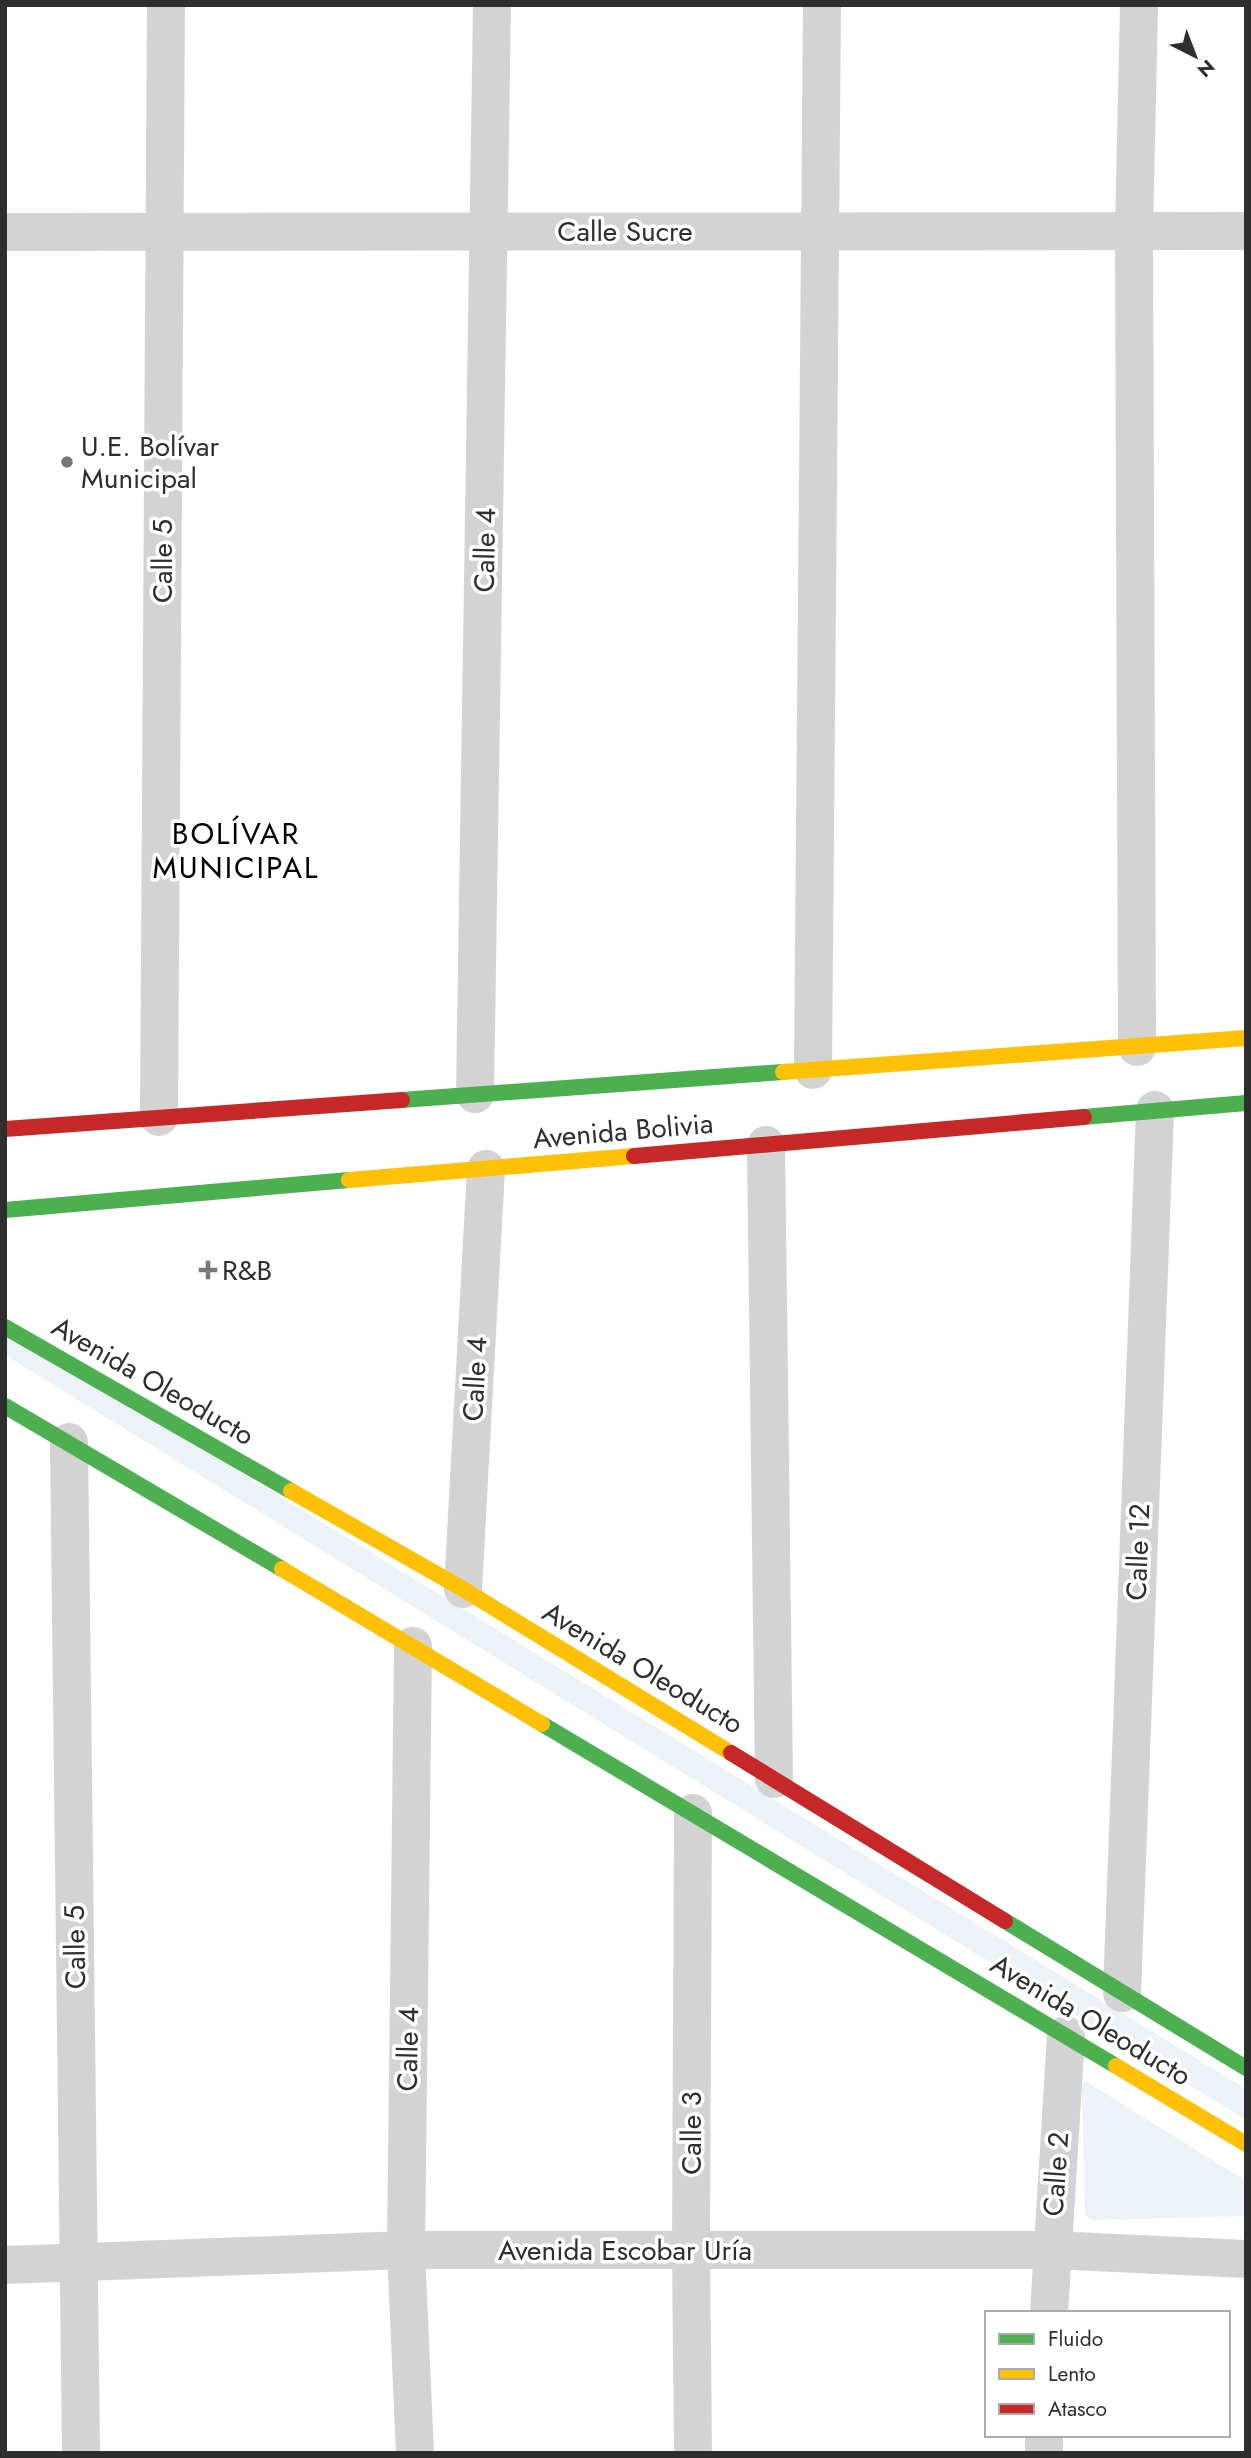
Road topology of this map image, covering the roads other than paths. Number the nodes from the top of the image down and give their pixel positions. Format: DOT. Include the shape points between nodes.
graph roads {
  1 [pos="166,5"];
  2 [pos="492,5"];
  3 [pos="822,5"];
  4 [pos="1139,5"];
  5 [pos="164,230"];
  6 [pos="490,230"];
  7 [pos="821,231"];
  8 [pos="1135,231"];
  9 [pos="1246,231"];
  10 [pos="5,232"];
  11 [pos="1246,1038"];
  12 [pos="1137,1046"];
  13 [pos="813,1070"];
  14 [pos="475,1094"];
  15 [pos="1246,1102"];
  16 [pos="1154,1110"];
  17 [pos="159,1117"];
  18 [pos="5,1129"];
  19 [pos="766,1145"];
  20 [pos="486,1169"];
  21 [pos="5,1210"];
  22 [pos="5,1326"];
  23 [pos="5,1406"];
  24 [pos="69,1441"];
  25 [pos="463,1589"];
  26 [pos="412,1646"];
  27 [pos="774,1779"];
  28 [pos="694,1813"];
  29 [pos="1122,1993"];
  30 [pos="1066,2035"];
  31 [pos="1246,2068"];
  32 [pos="1246,2144"];
  33 [pos="691,2249"];
  34 [pos="406,2250"];
  35 [pos="1051,2250"];
  36 [pos="1246,2259"];
  37 [pos="78,2264"];
  38 [pos="5,2265"];
  39 [pos="1049,2311"];
  40 [pos="81,2453"];
  41 [pos="415,2453"];
  42 [pos="693,2453"];
  1 -- 5 [label="street, Calle 5"];
  2 -- 6 [label="street, Calle 4"];
  3 -- 7 [label="street"];
  4 -- 8 [label="street"];
  5 -- 6 [label="street, Calle Sucre"];
  5 -- 10 [label="street, Calle Sucre"];
  5 -- 17 [label="street, Calle 5"];
  6 -- 7 [label="street, Calle Sucre"];
  6 -- 14 [label="street, Calle 4"];
  7 -- 8 [label="street, Calle Sucre"];
  7 -- 13 [label="street"];
  8 -- 9 [label="street, Calle Sucre"];
  8 -- 12 [label="street"];
  11 -- 12 [label="street, Avenida Bolivia"];
  12 -- 13 [label="street, Avenida Bolivia"];
  13 -- 14 [label="street, Avenida Bolivia"];
  14 -- 17 [label="street, Avenida Bolivia"];
  15 -- 16 [label="street, Avenida Bolivia"];
  16 -- 19 [label="street, Avenida Bolivia"];
  16 -- 29 [label="street, Calle 12"];
  17 -- 18 [label="street, Avenida Bolivia"];
  19 -- 20 [label="street, Avenida Bolivia"];
  19 -- 27 [label="street"];
  20 -- 21 [label="street, Avenida Bolivia"];
  20 -- 25 [label="street, Calle 4"];
  22 -- 25 [label="street, Avenida Oleoducto"];
  23 -- 24 [label="street, Avenida Oleoducto"];
  24 -- 26 [label="street, Avenida Oleoducto"];
  24 -- 37 [label="street, Calle 5"];
  25 -- 27 [label="street, Avenida Oleoducto"];
  26 -- 28 [label="street, Avenida Oleoducto"];
  26 -- 34 [label="street, Calle 4"];
  27 -- 29 [label="street, Avenida Oleoducto"];
  28 -- 30 [label="street, Avenida Oleoducto"];
  28 -- 33 [label="street, Calle 3"];
  29 -- 31 [label="street, Avenida Oleoducto"];
  30 -- 32 [label="street, Avenida Oleoducto"];
  30 -- 35 [label="street, Calle 2"];
  33 -- 34 [label="street, Avenida Escobar Uría"];
  33 -- 35 [label="street, Avenida Escobar Uría"];
  33 -- 42 [label="street, Calle 3"];
  34 -- 37 [label="street, Avenida Escobar Uría"];
  34 -- 41 [label="street, Calle 4"];
  35 -- 36 [label="street, Avenida Escobar Uría"];
  35 -- 39 [label="street, Calle 2"];
  37 -- 38 [label="street, Avenida Escobar Uría"];
  37 -- 40 [label="street, Calle 5"];
}
